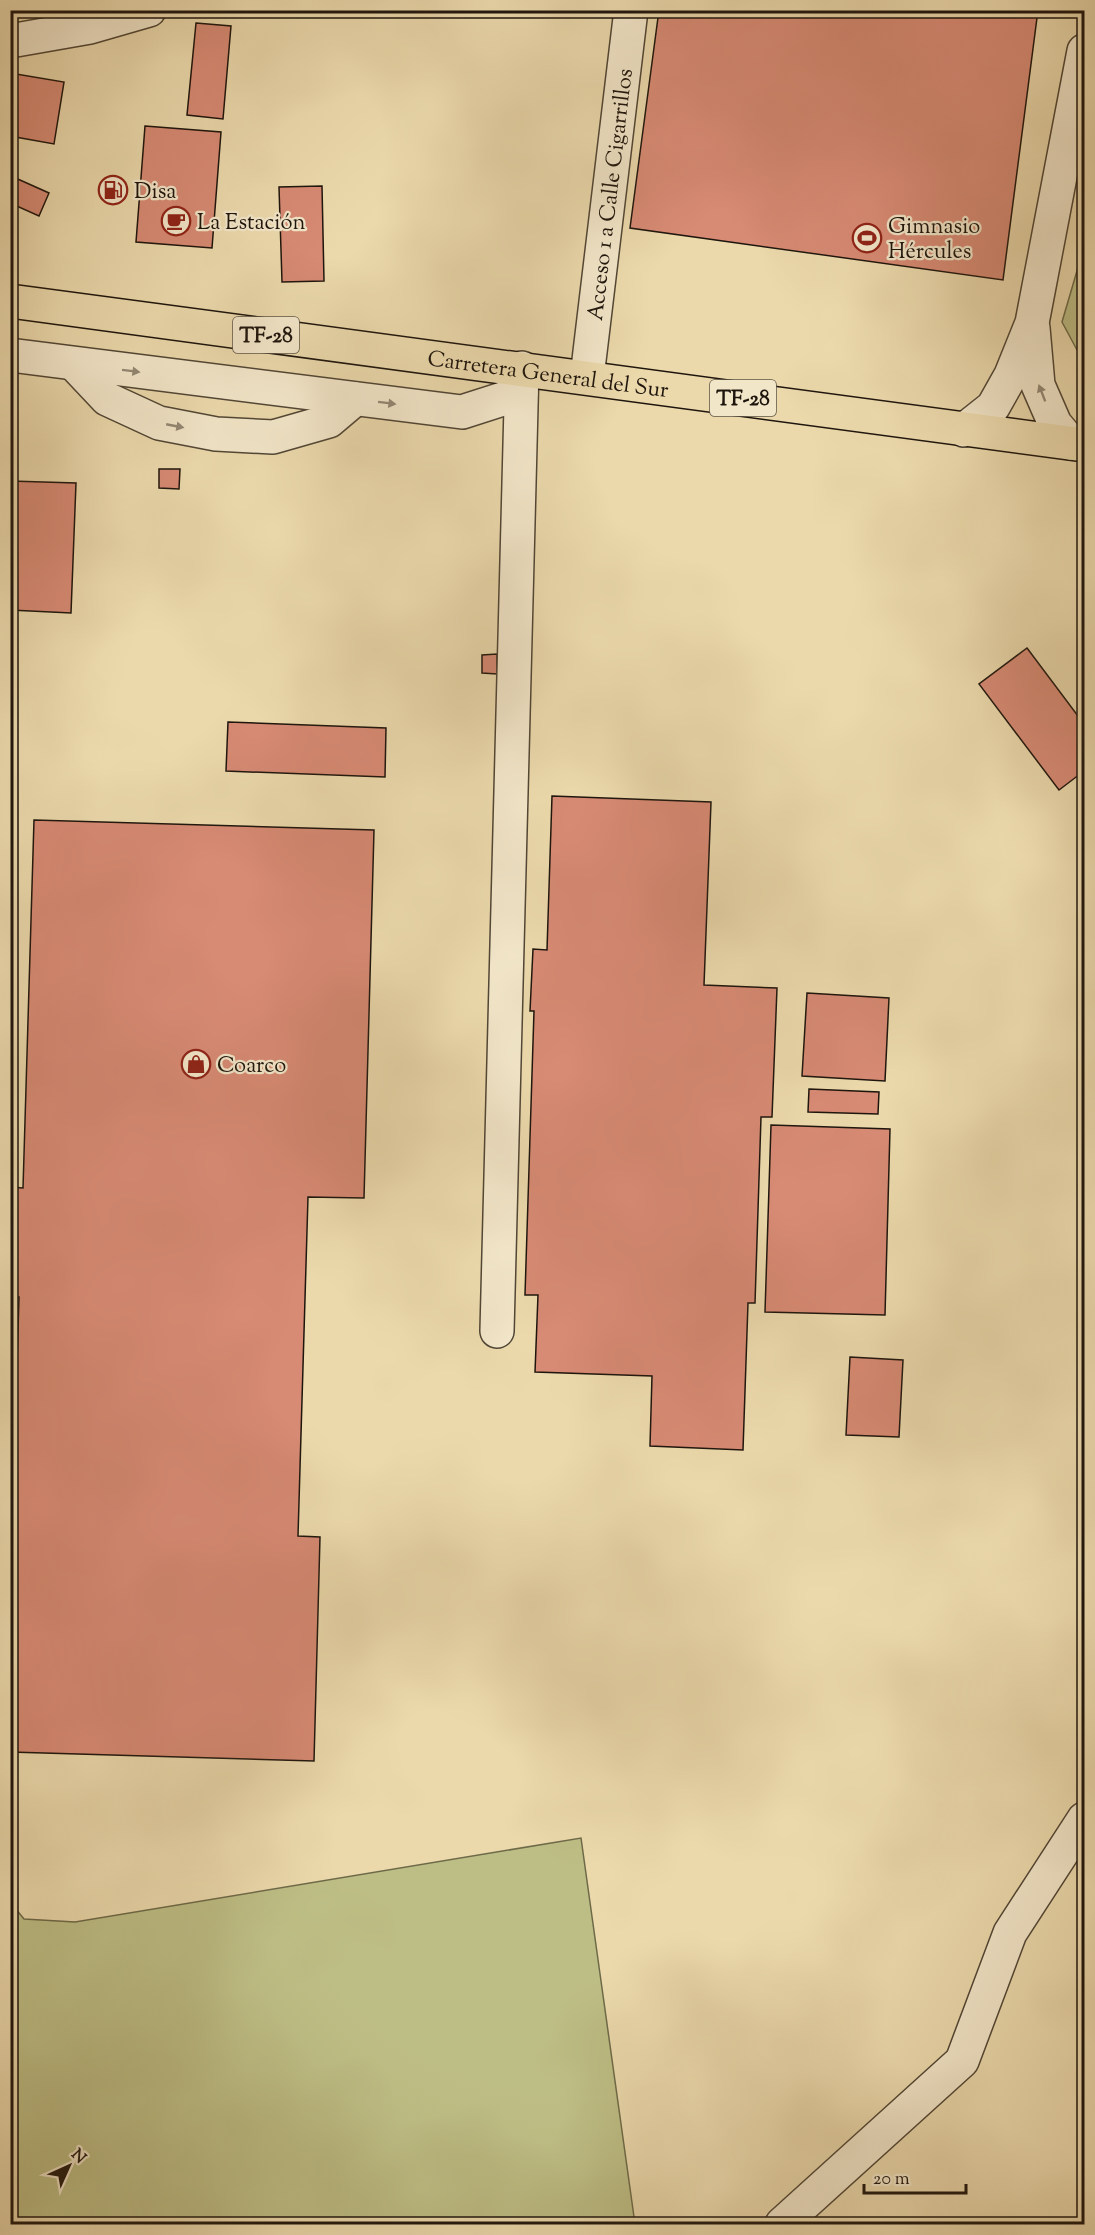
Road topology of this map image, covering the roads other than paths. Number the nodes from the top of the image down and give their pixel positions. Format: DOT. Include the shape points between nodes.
graph roads {
  1 [pos="149,10"];
  2 [pos="631,10"];
  3 [pos="10,41"];
  4 [pos="1084,51"];
  5 [pos="10,301"];
  6 [pos="1032,323"];
  7 [pos="10,355"];
  8 [pos="74,364"];
  9 [pos="587,377"];
  10 [pos="521,381"];
  11 [pos="355,399"];
  12 [pos="964,430"];
  13 [pos="1078,444"];
  14 [pos="497,1331"];
  15 [pos="1084,1819"];
  16 [pos="782,2224"];
  1 -- 3 [label="street" via="90,27"];
  2 -- 9 [label="street, Acceso 1 a Calle Cigarrillos"];
  4 -- 6 [label="street"];
  5 -- 10 [label="main road, Carretera General del Sur / TF-28"];
  6 -- 12 [label="street" via="993,407"];
  13 -- 6 [label="street, one-way" via="1055,424 1038,386"];
  7 -- 8 [label="street"];
  8 -- 11 [label="street, one-way"];
  8 -- 11 [label="street, one-way" via="107,399 159,423 216,434 273,437 329,420"];
  9 -- 10 [label="main road, Carretera General del Sur / TF-28"];
  9 -- 12 [label="main road, Carretera General del Sur / TF-28"];
  11 -- 10 [label="street, one-way" via="462,412"];
  10 -- 14 [label="street"];
  12 -- 13 [label="main road, Carretera General del Sur / TF-28"];
  15 -- 16 [label="street" via="1010,1933 962,2061"];
}
